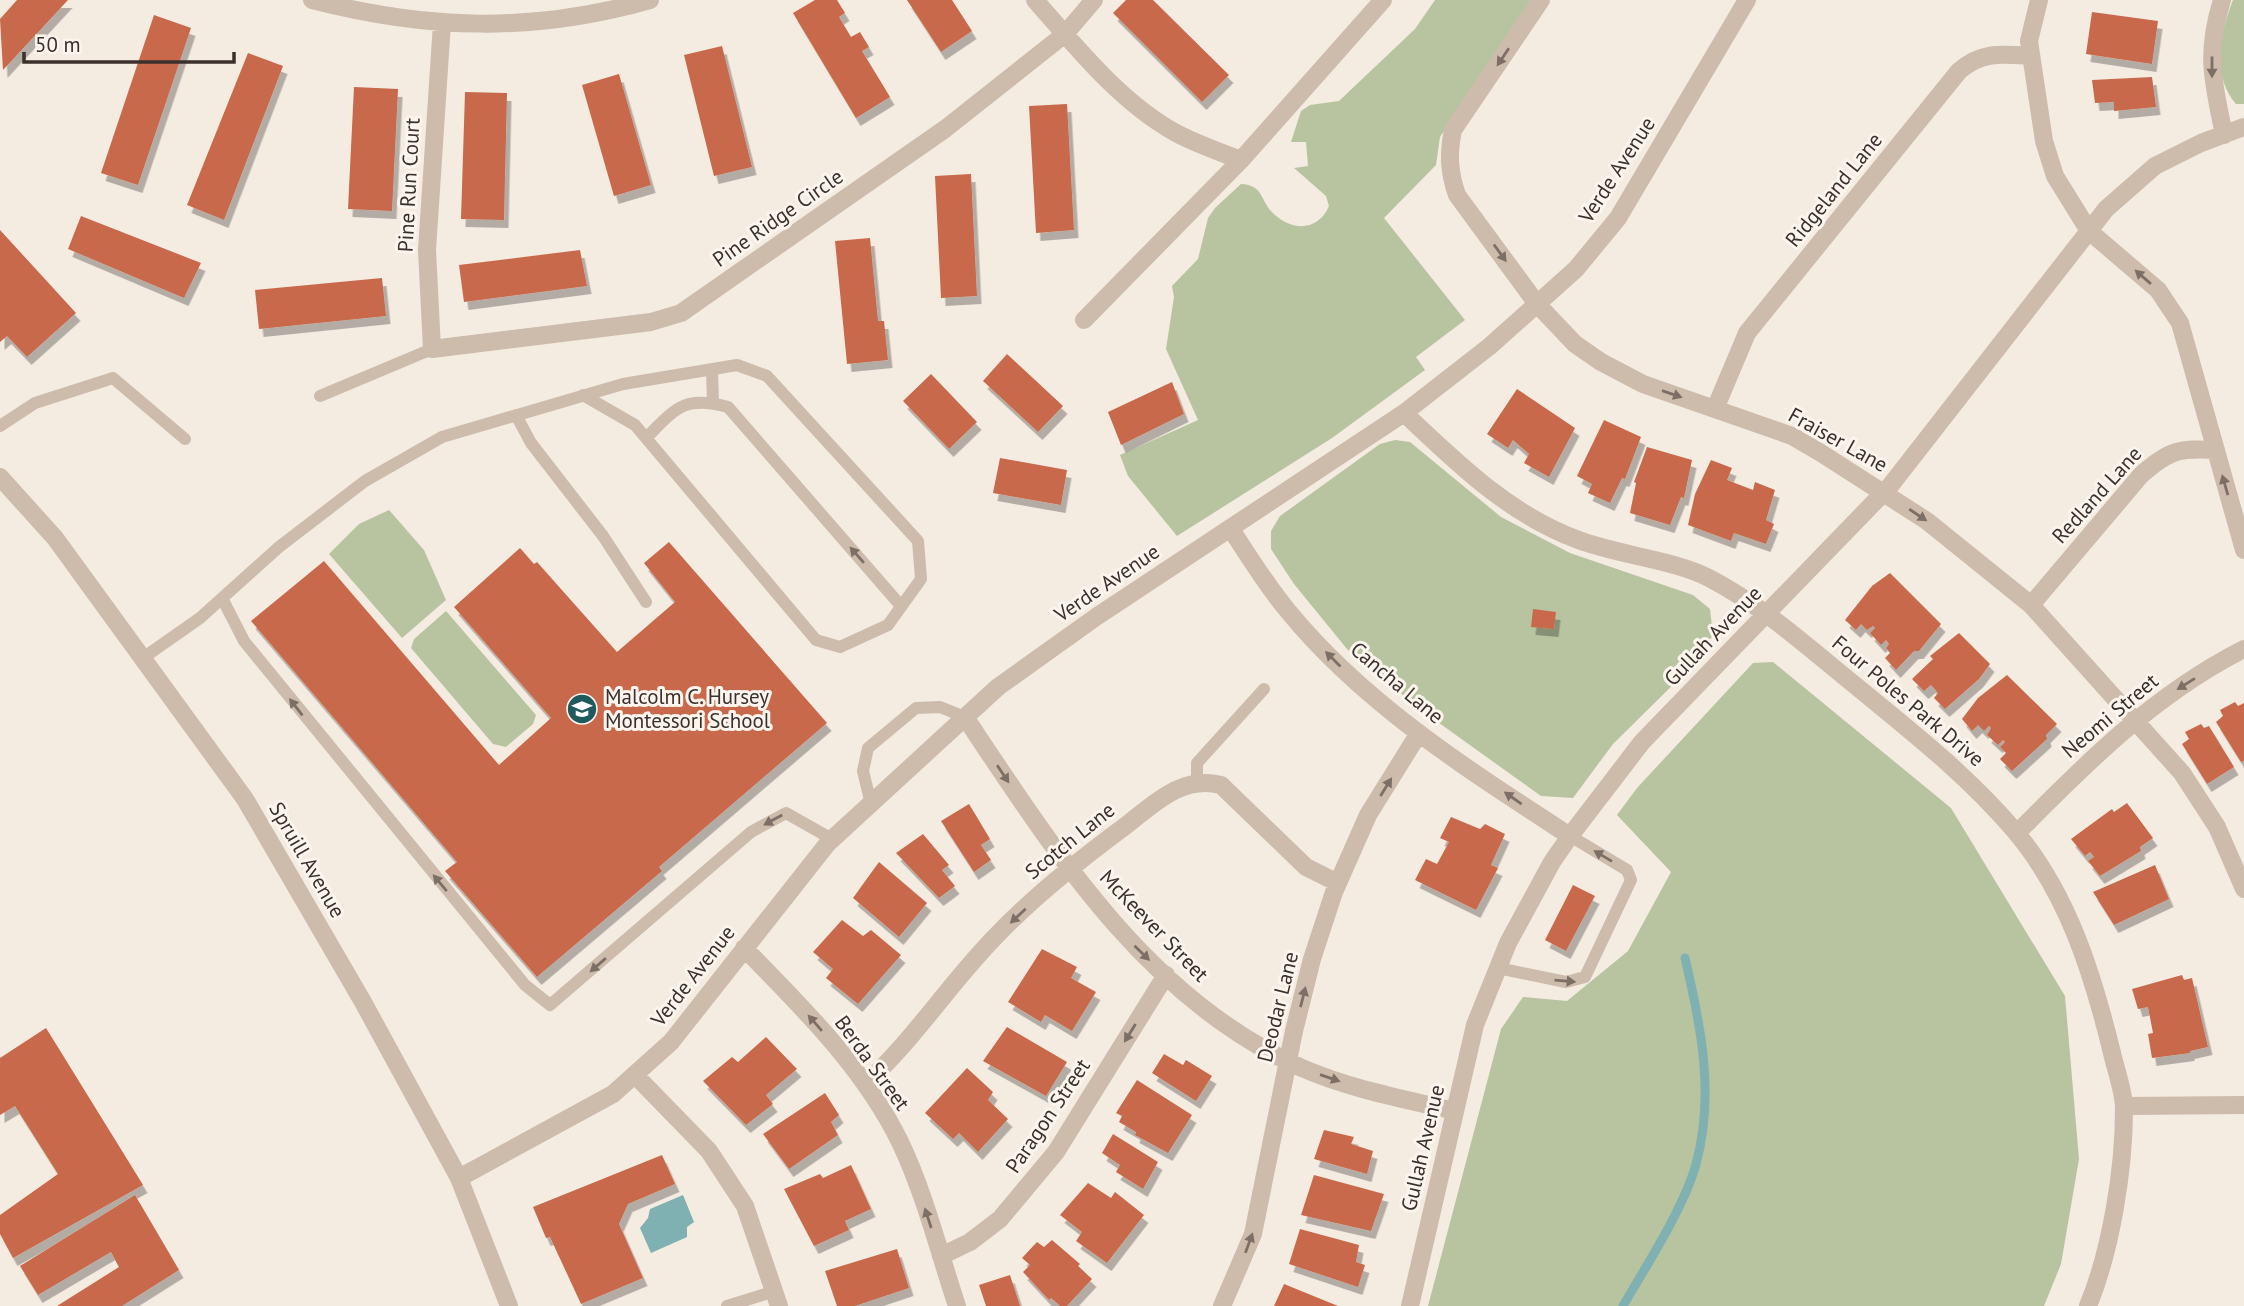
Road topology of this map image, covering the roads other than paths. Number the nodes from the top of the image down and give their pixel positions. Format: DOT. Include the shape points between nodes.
graph roads {
  1 [pos="312,0"];
  2 [pos="650,0"];
  3 [pos="1035,0"];
  4 [pos="1094,0"];
  5 [pos="1383,0"];
  6 [pos="1541,0"];
  7 [pos="1747,0"];
  8 [pos="2039,0"];
  9 [pos="2222,0"];
  10 [pos="442,23"];
  11 [pos="1065,34"];
  12 [pos="2031,56"];
  13 [pos="2244,127"];
  14 [pos="2224,135"];
  15 [pos="1241,160"];
  16 [pos="2089,231"];
  17 [pos="1537,304"];
  18 [pos="1084,320"];
  19 [pos="432,349"];
  20 [pos="712,369"];
  21 [pos="583,395"];
  22 [pos="320,396"];
  23 [pos="713,402"];
  24 [pos="1714,409"];
  25 [pos="1404,413"];
  26 [pos="516,415"];
  27 [pos="0,426"];
  28 [pos="646,438"];
  29 [pos="185,439"];
  30 [pos="2216,450"];
  31 [pos="0,477"];
  32 [pos="1884,492"];
  33 [pos="1230,528"];
  34 [pos="2244,550"];
  35 [pos="222,598"];
  36 [pos="646,602"];
  37 [pos="2031,605"];
  38 [pos="901,606"];
  39 [pos="1766,614"];
  40 [pos="2244,649"];
  41 [pos="143,658"];
  42 [pos="1264,689"];
  43 [pos="965,717"];
  44 [pos="2137,719"];
  45 [pos="1419,733"];
  46 [pos="1197,782"];
  47 [pos="871,804"];
  48 [pos="2017,833"];
  49 [pos="1570,836"];
  50 [pos="832,839"];
  51 [pos="1068,869"];
  52 [pos="1338,883"];
  53 [pos="2244,889"];
  54 [pos="744,948"];
  55 [pos="1498,968"];
  56 [pos="1166,975"];
  57 [pos="1288,1060"];
  58 [pos="635,1075"];
  59 [pos="864,1084"];
  60 [pos="2244,1105"];
  61 [pos="2124,1106"];
  62 [pos="1455,1111"];
  63 [pos="459,1178"];
  64 [pos="941,1256"];
  65 [pos="777,1299"];
  66 [pos="509,1306"];
  67 [pos="727,1306"];
  68 [pos="957,1306"];
  69 [pos="1223,1306"];
  70 [pos="1410,1306"];
  71 [pos="2088,1306"];
  1 -- 10 [label="street" via="361,13"];
  2 -- 10 [label="street" via="536,22"];
  3 -- 11 [label="street"];
  4 -- 11 [label="street, Pine Ridge Circle"];
  5 -- 15 [label="street"];
  6 -- 17 [label="street, Fraiser Lane, one-way" via="1453,130 1449,150 1457,195"];
  7 -- 17 [label="street, Verde Avenue" via="1618,218 1576,269"];
  8 -- 12 [label="street" via="2029,41"];
  9 -- 14 [label="street, one-way" via="2214,27 2211,74"];
  10 -- 19 [label="street, Pine Run Court" via="427,250"];
  11 -- 15 [label="street" via="1149,115 1176,133"];
  11 -- 19 [label="street, Pine Ridge Circle" via="945,129 681,313 651,322"];
  12 -- 16 [label="street" via="2044,141 2055,176"];
  12 -- 24 [label="street, Ridgeland Lane" via="1992,53 1959,71 1747,333"];
  13 -- 14 [label="street, Gullah Avenue"];
  14 -- 16 [label="street, Gullah Avenue" via="2155,166 2106,209"];
  15 -- 18 [label="street"];
  30 -- 16 [label="street, one-way" via="2180,323 2169,304"];
  16 -- 32 [label="street, Gullah Avenue"];
  17 -- 24 [label="street, Fraiser Lane, one-way" via="1575,344 1601,362 1643,384"];
  17 -- 25 [label="street, Verde Avenue"];
  19 -- 22 [label="lane"];
  20 -- 21 [label="lane" via="623,383"];
  20 -- 23 [label="lane"];
  20 -- 38 [label="lane" via="737,365 767,376 918,541 921,579"];
  21 -- 26 [label="lane"];
  21 -- 28 [label="lane" via="635,425"];
  23 -- 28 [label="lane" via="679,405"];
  38 -- 23 [label="lane, one-way" via="728,407"];
  24 -- 32 [label="street, Fraiser Lane" via="1791,436"];
  25 -- 33 [label="street, Verde Avenue"];
  25 -- 39 [label="street, Four Poles Park Drive" via="1483,486 1525,513 1575,539 1705,576"];
  26 -- 35 [label="lane" via="442,437 366,481 279,547"];
  26 -- 36 [label="lane" via="531,443 603,536"];
  27 -- 29 [label="lane" via="35,402 113,378"];
  28 -- 38 [label="lane" via="816,640 840,647 888,625"];
  34 -- 30 [label="street, one-way"];
  30 -- 37 [label="street, Redland Lane" via="2182,448 2161,457"];
  31 -- 41 [label="street, Spruill Avenue" via="55,538"];
  32 -- 37 [label="street, Fraiser Lane, one-way"];
  32 -- 39 [label="street, Gullah Avenue"];
  33 -- 43 [label="street, Verde Avenue" via="1063,640"];
  45 -- 33 [label="street, Cancha Lane, one-way" via="1348,674 1287,611"];
  35 -- 41 [label="lane"];
  50 -- 35 [label="lane, one-way" via="786,813 751,832 550,1006 525,985 319,737 244,641"];
  37 -- 44 [label="street, Fraiser Lane"];
  39 -- 48 [label="street, Four Poles Park Drive" via="1959,770"];
  39 -- 49 [label="street, Gullah Avenue" via="1642,742"];
  40 -- 44 [label="street, Neomi Street, one-way"];
  41 -- 63 [label="street, Spruill Avenue" via="245,799"];
  42 -- 46 [label="lane" via="1197,763"];
  43 -- 47 [label="street, Verde Avenue"];
  43 -- 47 [label="lane" via="940,708 916,708 868,748 863,771"];
  43 -- 51 [label="street, McKeever Street, one-way"];
  44 -- 48 [label="street, Neomi Street"];
  44 -- 53 [label="street, Fraiser Lane" via="2182,773 2217,827"];
  49 -- 45 [label="street, Cancha Lane, one-way"];
  52 -- 45 [label="street, Deodar Lane, one-way" via="1368,815"];
  46 -- 51 [label="street, Scotch Lane" via="1168,794"];
  46 -- 52 [label="street" via="1221,785 1306,867"];
  47 -- 50 [label="street, Verde Avenue"];
  48 -- 61 [label="street, Four Poles Park Drive" via="2064,905 2102,1016"];
  49 -- 55 [label="street, Gullah Avenue"];
  55 -- 49 [label="lane, one-way" via="1566,982 1585,977 1631,880 1627,870"];
  50 -- 54 [label="street, Verde Avenue"];
  51 -- 56 [label="street, McKeever Street, one-way" via="1122,933"];
  51 -- 59 [label="street, Scotch Lane, one-way" via="995,937 892,1059"];
  57 -- 52 [label="street, Deodar Lane, one-way" via="1312,959"];
  54 -- 58 [label="street, Verde Avenue" via="671,1042"];
  59 -- 54 [label="street, Berda Street, one-way" via="788,992"];
  55 -- 62 [label="street, Gullah Avenue" via="1475,1026"];
  56 -- 57 [label="street, McKeever Street" via="1234,1029"];
  56 -- 64 [label="street, Paragon Street, one-way" via="1056,1152 1000,1219"];
  57 -- 62 [label="street, McKeever Street, one-way" via="1359,1088"];
  69 -- 57 [label="street, Deodar Lane, one-way" via="1253,1234"];
  58 -- 63 [label="street, Verde Avenue" via="613,1094"];
  58 -- 65 [label="street" via="709,1151 745,1206"];
  64 -- 59 [label="street, Berda Street, one-way" via="900,1143"];
  60 -- 61 [label="street"];
  61 -- 71 [label="street, Four Poles Park Drive" via="2116,1198 2105,1259"];
  62 -- 70 [label="street, Gullah Avenue"];
  63 -- 66 [label="street, Spruill Avenue"];
  64 -- 68 [label="street, Berda Street"];
  65 -- 67 [label="lane"];
}
